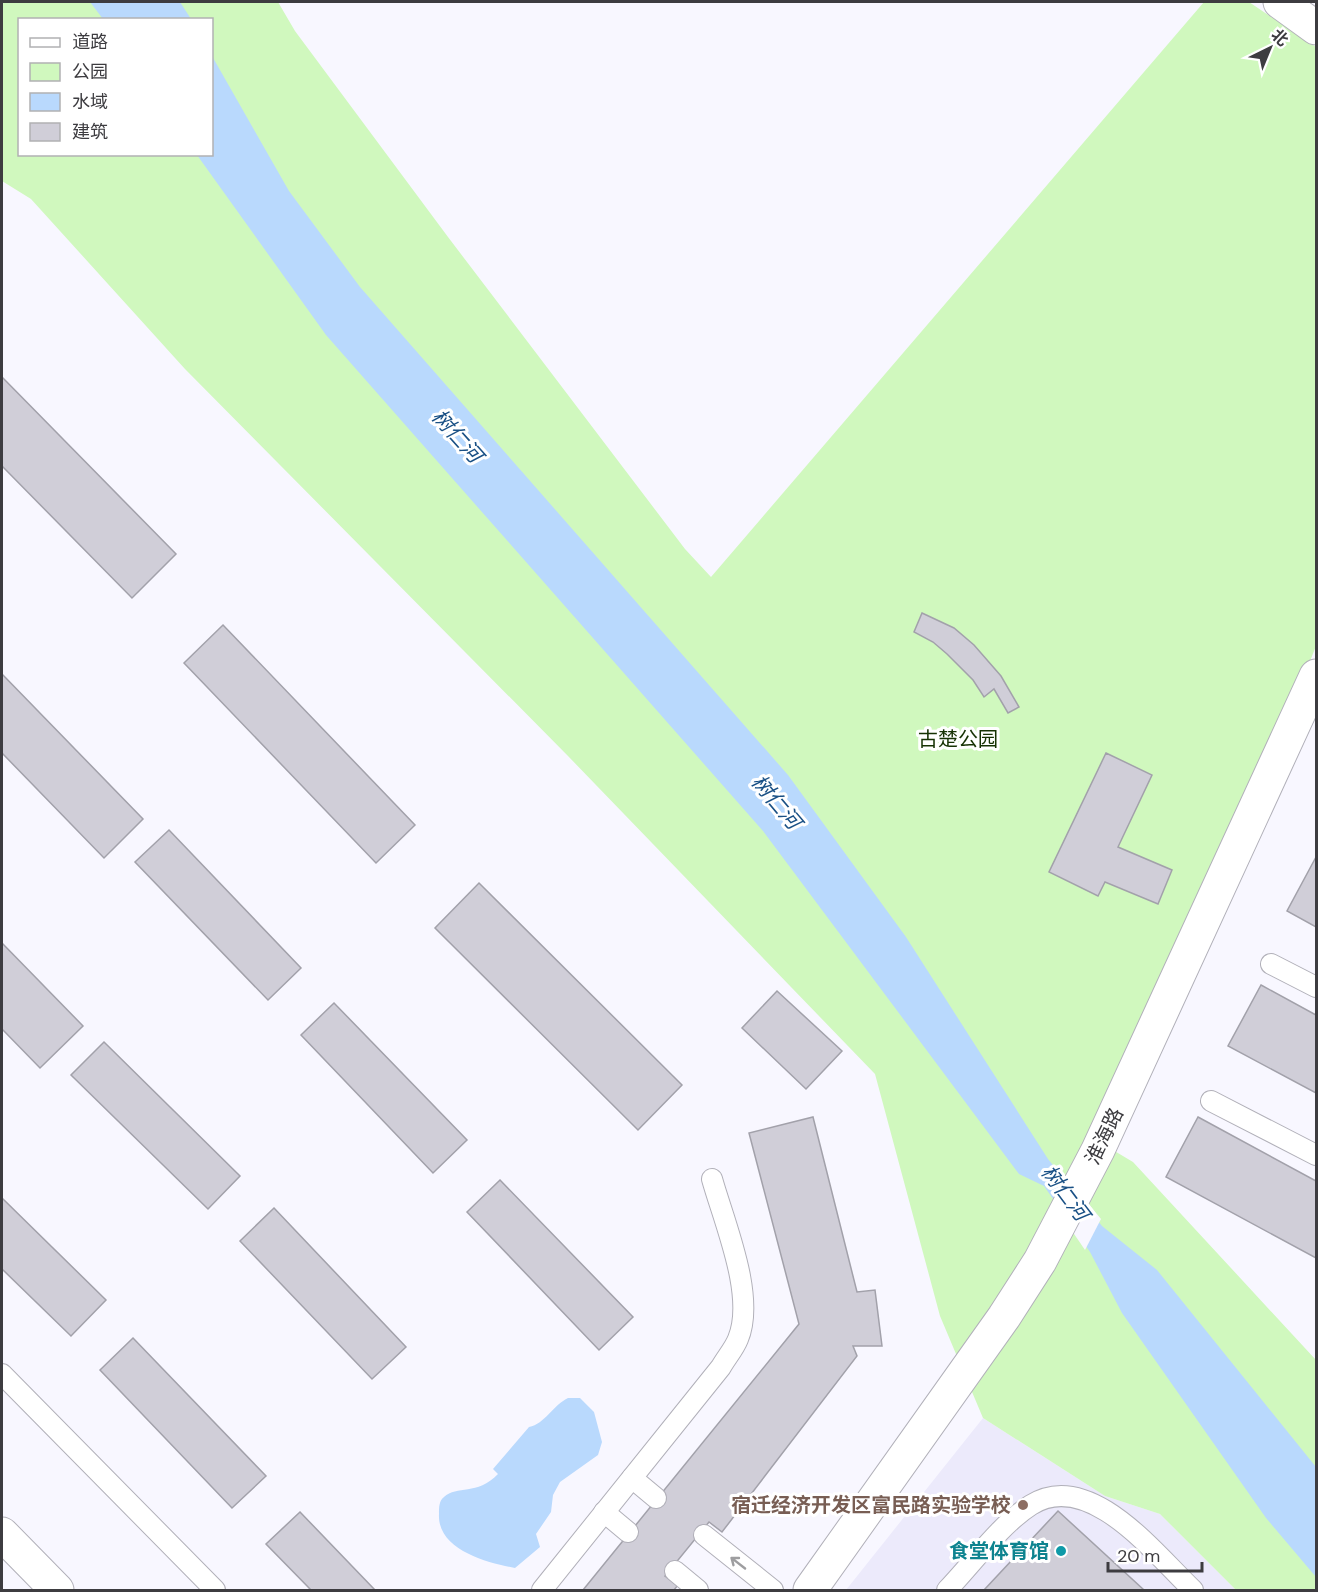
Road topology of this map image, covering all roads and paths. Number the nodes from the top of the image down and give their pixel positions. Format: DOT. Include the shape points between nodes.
graph roads {
  1 [pos="1280,2"];
  2 [pos="1317,28"];
  3 [pos="1317,676"];
  4 [pos="1271,964"];
  5 [pos="1317,987"];
  6 [pos="1211,1101"];
  7 [pos="1317,1155"];
  8 [pos="712,1179"];
  9 [pos="2,1374"];
  10 [pos="632,1478"];
  11 [pos="656,1498"];
  12 [pos="604,1512"];
  13 [pos="628,1532"];
  14 [pos="2,1534"];
  15 [pos="704,1535"];
  16 [pos="675,1571"];
  17 [pos="57,1590"];
  18 [pos="215,1590"];
  19 [pos="542,1590"];
  20 [pos="698,1590"];
  21 [pos="773,1590"];
  22 [pos="810,1590"];
  23 [pos="947,1590"];
  24 [pos="1193,1590"];
  1 -- 2 [label="street"];
  3 -- 22 [label="street, 淮海路" via="1098,1150 1040,1261"];
  4 -- 5 [label="lane"];
  6 -- 7 [label="lane"];
  8 -- 10 [label="lane" via="739,1276 744,1312 738,1339 721,1367"];
  9 -- 18 [label="lane"];
  10 -- 11 [label="lane"];
  10 -- 12 [label="lane"];
  12 -- 13 [label="lane"];
  12 -- 19 [label="lane"];
  14 -- 17 [label="street"];
  21 -- 15 [label="lane, one-way"];
  16 -- 20 [label="lane"];
  23 -- 24 [label="lane" via="1016,1517 1047,1496 1062,1495 1076,1496 1112,1513"];
}
